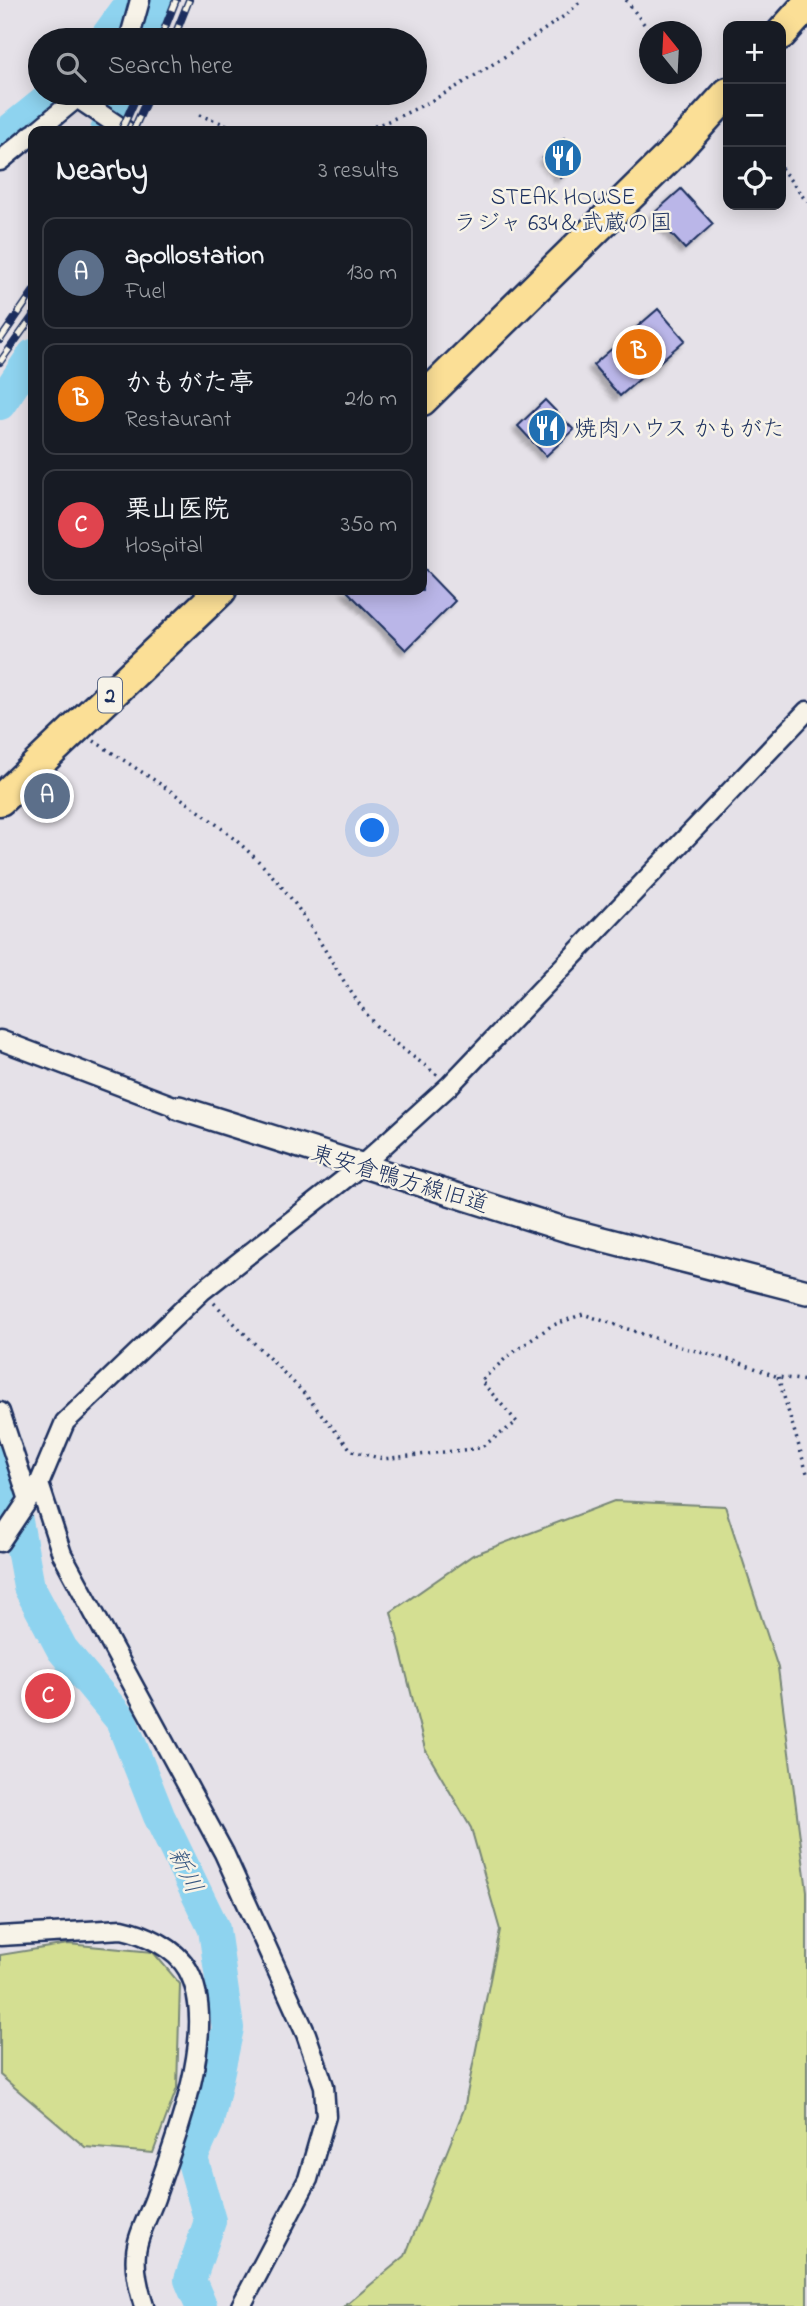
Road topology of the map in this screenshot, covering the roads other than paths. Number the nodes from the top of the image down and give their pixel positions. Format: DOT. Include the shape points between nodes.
graph roads {
  1 [pos="807,5"];
  2 [pos="140,6"];
  3 [pos="134,28"];
  4 [pos="786,28"];
  5 [pos="723,99"];
  6 [pos="68,105"];
  7 [pos="92,105"];
  8 [pos="114,124"];
  9 [pos="43,126"];
  10 [pos="28,139"];
  11 [pos="0,161"];
  12 [pos="427,395"];
  13 [pos="216,595"];
  14 [pos="807,710"];
  15 [pos="0,800"];
  16 [pos="0,1040"];
  17 [pos="179,1108"];
  18 [pos="361,1166"];
  19 [pos="807,1292"];
  20 [pos="0,1412"];
  21 [pos="33,1490"];
  22 [pos="0,1542"];
  23 [pos="0,1936"];
  24 [pos="144,2306"];
  25 [pos="241,2306"];
  1 -- 4 [label="highway"];
  2 -- 3 [label="street"];
  5 -- 12 [label="highway"];
  6 -- 9 [label="street"];
  7 -- 8 [label="street"];
  10 -- 11 [label="street"];
  13 -- 15 [label="highway, 2"];
  14 -- 18 [label="street" via="450,1086"];
  16 -- 17 [label="street, 東安倉鴨方線旧道"];
  17 -- 18 [label="street, 東安倉鴨方線旧道"];
  18 -- 19 [label="street, 東安倉鴨方線旧道" via="567,1230"];
  18 -- 21 [label="street" via="202,1291 65,1422"];
  20 -- 21 [label="street"];
  21 -- 22 [label="street"];
  21 -- 25 [label="street" via="62,1554 224,1853 306,2034 324,2086 326,2116 308,2179"];
  23 -- 24 [label="street" via="122,1929 166,1947 188,1969 200,2006 197,2060 136,2252"];
}
